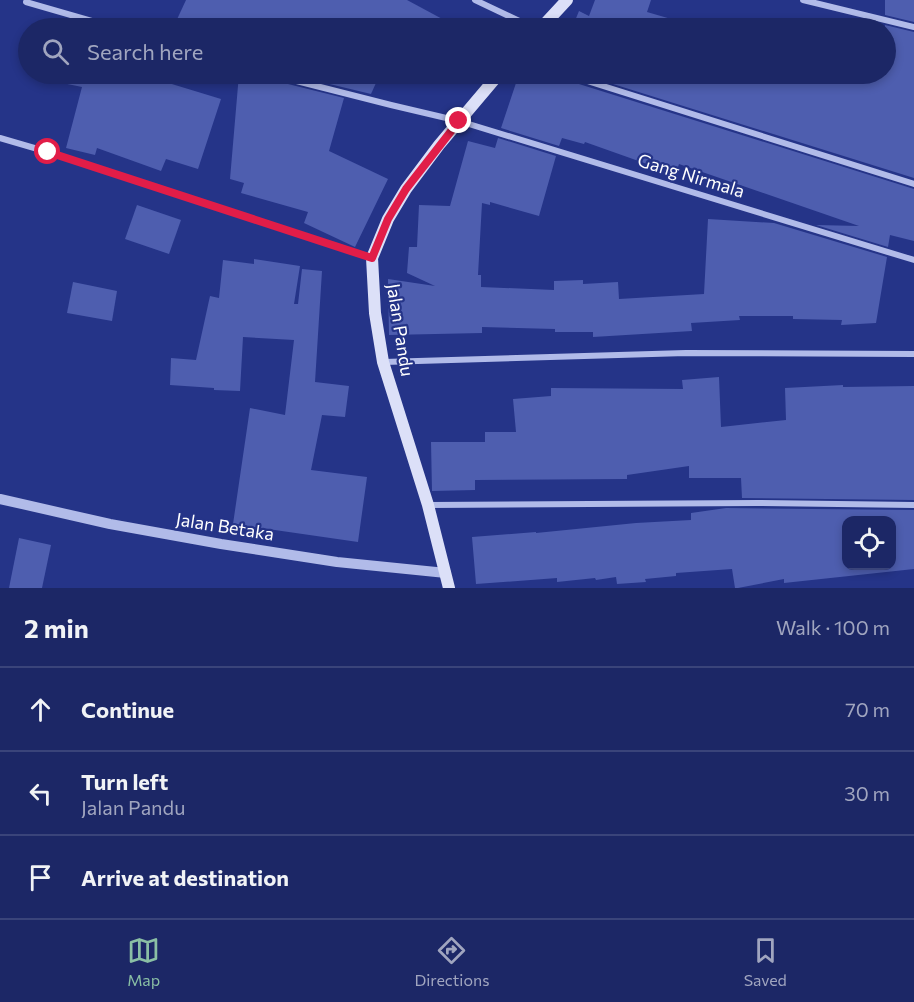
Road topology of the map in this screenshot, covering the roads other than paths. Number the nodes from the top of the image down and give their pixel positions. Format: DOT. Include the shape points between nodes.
graph roads {
  1 [pos="475,0"];
  2 [pos="567,0"];
  3 [pos="802,0"];
  4 [pos="26,2"];
  5 [pos="81,18"];
  6 [pos="513,18"];
  7 [pos="550,18"];
  8 [pos="877,18"];
  9 [pos="896,23"];
  10 [pos="914,27"];
  11 [pos="308,84"];
  12 [pos="490,84"];
  13 [pos="597,84"];
  14 [pos="459,121"];
  15 [pos="0,138"];
  16 [pos="914,184"];
  17 [pos="372,258"];
  18 [pos="914,260"];
  19 [pos="914,354"];
  20 [pos="383,362"];
  21 [pos="0,499"];
  22 [pos="428,505"];
  23 [pos="914,505"];
  24 [pos="446,573"];
  25 [pos="449,588"];
  1 -- 6 [label="street"];
  2 -- 7 [label="main road"];
  3 -- 8 [label="street"];
  4 -- 5 [label="street"];
  9 -- 10 [label="street"];
  11 -- 14 [label="street, Gang Nirmala"];
  12 -- 14 [label="main road, Jalan Pandu"];
  13 -- 16 [label="street"];
  14 -- 17 [label="main road, Jalan Pandu" via="406,189"];
  14 -- 18 [label="street, Gang Nirmala"];
  15 -- 17 [label="street"];
  17 -- 20 [label="main road, Jalan Pandu"];
  19 -- 20 [label="street" via="686,353"];
  20 -- 22 [label="main road, Jalan Pandu"];
  21 -- 24 [label="street, Jalan Betaka" via="221,544 337,562"];
  22 -- 23 [label="street"];
  22 -- 24 [label="main road, Jalan Pandu"];
  24 -- 25 [label="main road, Jalan Pandu"];
}
